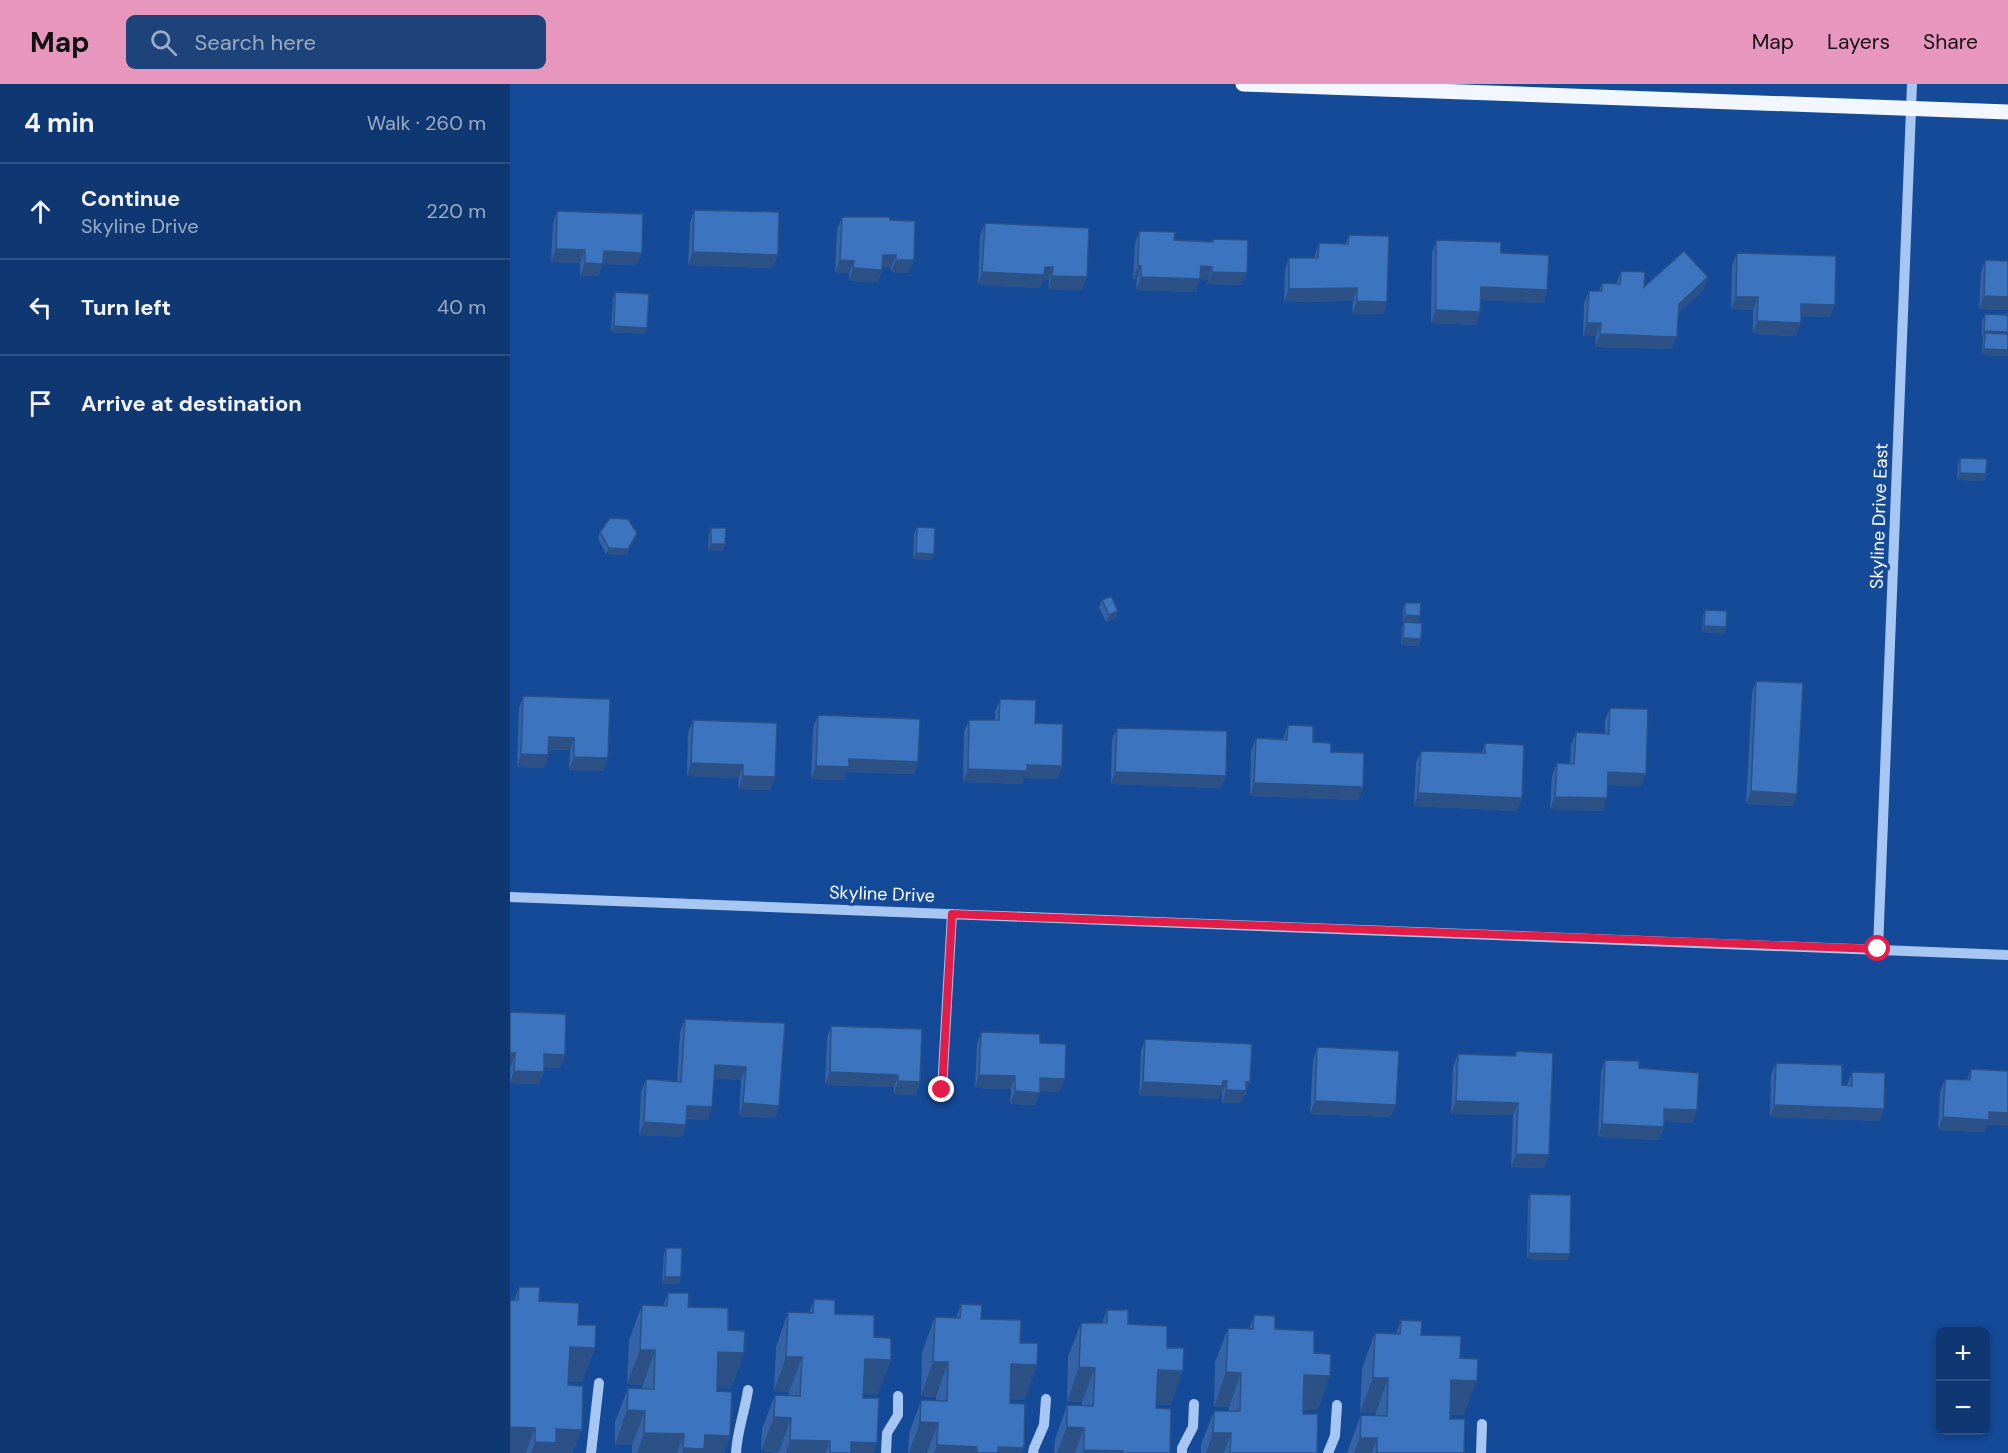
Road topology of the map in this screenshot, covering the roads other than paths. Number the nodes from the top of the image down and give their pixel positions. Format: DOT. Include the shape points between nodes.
graph roads {
  1 [pos="1243,84"];
  2 [pos="1912,84"];
  3 [pos="1358,86"];
  4 [pos="1441,88"];
  5 [pos="1911,109"];
  6 [pos="2008,112"];
  7 [pos="510,897"];
  8 [pos="952,914"];
  9 [pos="1878,949"];
  10 [pos="2008,955"];
  11 [pos="942,1090"];
  12 [pos="599,1383"];
  13 [pos="748,1390"];
  14 [pos="898,1396"];
  15 [pos="1046,1399"];
  16 [pos="1194,1404"];
  17 [pos="1337,1405"];
  18 [pos="1482,1424"];
  19 [pos="591,1453"];
  20 [pos="736,1453"];
  21 [pos="886,1453"];
  22 [pos="1033,1453"];
  23 [pos="1182,1453"];
  24 [pos="1328,1453"];
  25 [pos="1481,1453"];
  1 -- 3 [label="main road"];
  2 -- 5 [label="street, Skyline Drive East"];
  3 -- 4 [label="main road"];
  4 -- 5 [label="main road"];
  5 -- 6 [label="main road"];
  5 -- 9 [label="street, Skyline Drive East"];
  7 -- 8 [label="street, Skyline Drive"];
  8 -- 9 [label="street, Skyline Drive"];
  8 -- 11 [label="street"];
  9 -- 10 [label="street, Skyline Drive"];
  12 -- 19 [label="street"];
  13 -- 20 [label="street"];
  14 -- 21 [label="street" via="898,1414 887,1433"];
  15 -- 22 [label="street" via="1044,1425"];
  16 -- 23 [label="street" via="1193,1427"];
  17 -- 24 [label="street" via="1335,1436"];
  18 -- 25 [label="street"];
}
